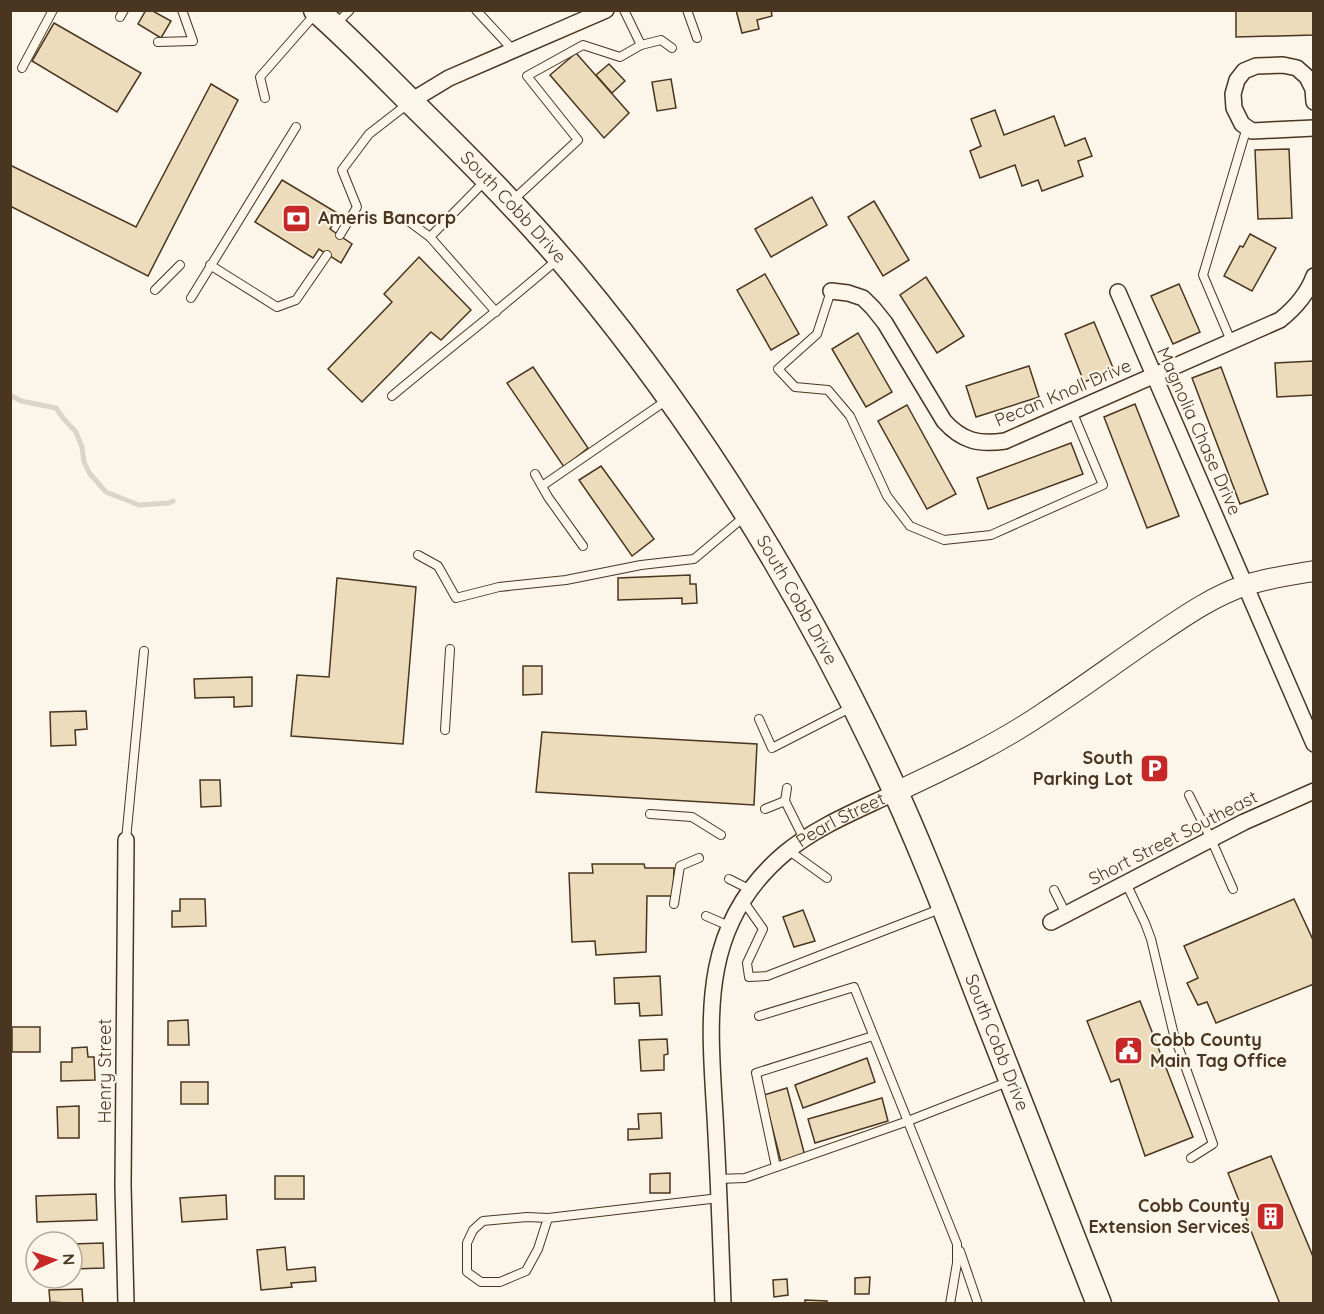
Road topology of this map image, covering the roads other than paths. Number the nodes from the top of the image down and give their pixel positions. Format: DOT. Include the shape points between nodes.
graph roads {
  1 [pos="53,10"];
  2 [pos="182,10"];
  3 [pos="476,10"];
  4 [pos="606,10"];
  5 [pos="624,10"];
  6 [pos="687,10"];
  7 [pos="329,15"];
  8 [pos="697,38"];
  9 [pos="158,42"];
  10 [pos="641,45"];
  11 [pos="672,48"];
  12 [pos="513,50"];
  13 [pos="22,68"];
  14 [pos="265,98"];
  15 [pos="411,101"];
  16 [pos="1314,102"];
  17 [pos="296,127"];
  18 [pos="1247,127"];
  19 [pos="1314,128"];
  20 [pos="488,178"];
  21 [pos="511,202"];
  22 [pos="407,220"];
  23 [pos="340,236"];
  24 [pos="430,237"];
  25 [pos="327,255"];
  26 [pos="560,258"];
  27 [pos="180,265"];
  28 [pos="210,265"];
  29 [pos="1314,276"];
  30 [pos="155,290"];
  31 [pos="831,291"];
  32 [pos="1118,292"];
  33 [pos="191,298"];
  34 [pos="496,312"];
  35 [pos="1231,341"];
  36 [pos="1153,376"];
  37 [pos="392,396"];
  38 [pos="669,399"];
  39 [pos="1072,411"];
  40 [pos="535,474"];
  41 [pos="542,486"];
  42 [pos="747,514"];
  43 [pos="583,546"];
  44 [pos="418,555"];
  45 [pos="1314,571"];
  46 [pos="1245,585"];
  47 [pos="450,649"];
  48 [pos="144,651"];
  49 [pos="854,706"];
  50 [pos="759,719"];
  51 [pos="445,730"];
  52 [pos="1314,744"];
  53 [pos="786,788"];
  54 [pos="1314,791"];
  55 [pos="896,792"];
  56 [pos="1189,795"];
  57 [pos="785,801"];
  58 [pos="765,809"];
  59 [pos="650,814"];
  60 [pos="721,835"];
  61 [pos="804,838"];
  62 [pos="1211,839"];
  63 [pos="126,840"];
  64 [pos="788,850"];
  65 [pos="699,858"];
  66 [pos="827,878"];
  67 [pos="729,879"];
  68 [pos="1126,883"];
  69 [pos="1233,889"];
  70 [pos="1054,890"];
  71 [pos="747,895"];
  72 [pos="675,904"];
  73 [pos="944,908"];
  74 [pos="1066,914"];
  75 [pos="706,916"];
  76 [pos="1052,922"];
  77 [pos="729,927"];
  78 [pos="759,1016"];
  79 [pos="873,1036"];
  80 [pos="1012,1081"];
  81 [pos="908,1120"];
  82 [pos="1191,1158"];
  83 [pos="776,1167"];
  84 [pos="718,1179"];
  85 [pos="719,1198"];
  86 [pos="548,1218"];
  87 [pos="957,1244"];
  88 [pos="126,1304"];
  89 [pos="723,1304"];
  90 [pos="950,1304"];
  91 [pos="978,1304"];
  92 [pos="1099,1304"];
  1 -- 13 [label="lane"];
  2 -- 9 [label="lane" via="193,41"];
  3 -- 12 [label="lane"];
  4 -- 12 [label="street"];
  5 -- 10 [label="lane"];
  6 -- 8 [label="lane"];
  7 -- 14 [label="lane" via="260,77"];
  7 -- 15 [label="main road, South Cobb Drive"];
  10 -- 11 [label="lane" via="661,40"];
  10 -- 21 [label="lane" via="620,57 583,45 527,76 578,140"];
  12 -- 15 [label="street" via="449,78"];
  15 -- 20 [label="main road, South Cobb Drive"];
  15 -- 23 [label="lane" via="369,134 342,170 357,207"];
  16 -- 18 [label="street" via="1313,89 1297,68 1283,64 1256,66 1244,71 1233,94 1234,108"];
  17 -- 28 [label="lane"];
  18 -- 19 [label="street" via="1252,131"];
  18 -- 35 [label="lane" via="1203,275"];
  20 -- 21 [label="main road, South Cobb Drive"];
  20 -- 24 [label="lane"];
  21 -- 26 [label="main road, South Cobb Drive"];
  22 -- 24 [label="lane"];
  24 -- 34 [label="lane"];
  25 -- 28 [label="lane" via="296,300 277,307"];
  26 -- 34 [label="lane"];
  26 -- 38 [label="main road, South Cobb Drive"];
  27 -- 30 [label="lane"];
  28 -- 33 [label="lane"];
  29 -- 35 [label="street, Pecan Knoll Drive" via="1304,297 1280,320"];
  31 -- 39 [label="street, Pecan Knoll Drive" via="862,298 873,308 944,421 963,438 989,443 1005,441"];
  31 -- 39 [label="lane" via="817,334 778,369 795,387 828,390 850,416 887,496 910,526 944,540 991,535 1103,485"];
  32 -- 36 [label="street, Magnolia Chase Drive"];
  34 -- 37 [label="lane"];
  35 -- 36 [label="street, Pecan Knoll Drive"];
  36 -- 39 [label="street, Pecan Knoll Drive"];
  36 -- 46 [label="street, Magnolia Chase Drive"];
  38 -- 41 [label="lane"];
  38 -- 42 [label="main road, South Cobb Drive"];
  40 -- 41 [label="lane"];
  41 -- 43 [label="lane"];
  42 -- 44 [label="lane" via="694,559 499,587 456,597 438,566"];
  42 -- 49 [label="main road, South Cobb Drive"];
  45 -- 46 [label="street, Pearl Street"];
  46 -- 52 [label="street, Magnolia Chase Drive"];
  46 -- 55 [label="street, Pearl Street" via="1183,617 1009,736"];
  47 -- 51 [label="lane"];
  48 -- 63 [label="lane"];
  49 -- 50 [label="lane" via="772,748"];
  49 -- 55 [label="main road, South Cobb Drive"];
  53 -- 57 [label="lane"];
  54 -- 62 [label="street, Short Street Southeast"];
  55 -- 61 [label="street, Pearl Street"];
  55 -- 73 [label="main road, South Cobb Drive"];
  56 -- 62 [label="lane"];
  57 -- 58 [label="lane"];
  57 -- 61 [label="lane"];
  59 -- 60 [label="lane" via="692,817"];
  61 -- 64 [label="street, Pearl Street"];
  62 -- 68 [label="street, Short Street Southeast"];
  62 -- 69 [label="lane"];
  63 -- 88 [label="street, Henry Street"];
  64 -- 66 [label="lane"];
  64 -- 71 [label="street, Pearl Street"];
  65 -- 72 [label="lane" via="680,866"];
  67 -- 71 [label="lane"];
  68 -- 74 [label="street, Short Street Southeast"];
  68 -- 82 [label="lane" via="1151,939 1174,1035 1213,1144"];
  70 -- 74 [label="lane"];
  71 -- 73 [label="lane" via="763,929 747,963 749,977 767,976"];
  71 -- 77 [label="street, Pearl Street"];
  73 -- 80 [label="main road, South Cobb Drive"];
  74 -- 76 [label="street, Short Street Southeast"];
  75 -- 77 [label="lane"];
  77 -- 84 [label="street, Pearl Street" via="712,989"];
  78 -- 79 [label="lane" via="854,987"];
  79 -- 81 [label="lane"];
  79 -- 83 [label="lane" via="756,1073"];
  80 -- 81 [label="lane"];
  80 -- 92 [label="main road, South Cobb Drive"];
  81 -- 83 [label="lane"];
  81 -- 87 [label="lane"];
  83 -- 84 [label="lane" via="745,1178"];
  84 -- 85 [label="street, Pearl Street"];
  85 -- 86 [label="lane"];
  85 -- 89 [label="street, Pearl Street"];
  86 -- 86 [label="lane" via="483,1221 467,1243 467,1272 481,1282 500,1282 526,1271 538,1250"];
  87 -- 90 [label="lane"];
  87 -- 91 [label="lane"];
}
